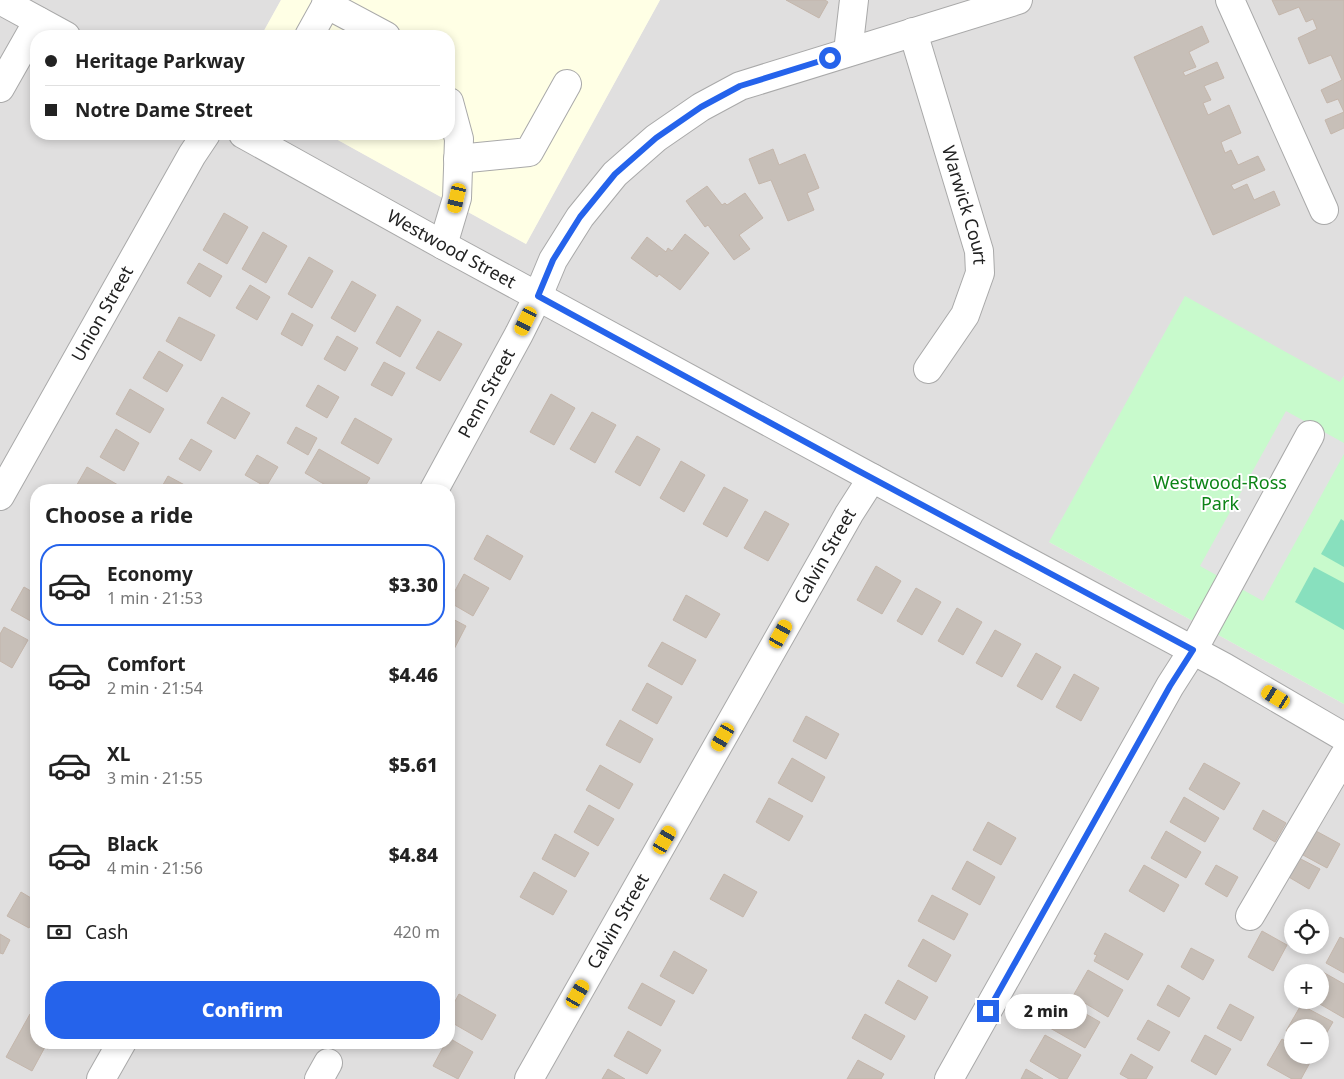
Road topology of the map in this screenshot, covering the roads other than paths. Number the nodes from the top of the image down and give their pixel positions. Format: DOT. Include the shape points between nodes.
graph roads {
  1 [pos="0,0"];
  2 [pos="854,0"];
  3 [pos="1018,0"];
  4 [pos="1230,0"];
  5 [pos="328,2"];
  6 [pos="38,21"];
  7 [pos="33,30"];
  8 [pos="55,30"];
  9 [pos="312,30"];
  10 [pos="376,30"];
  11 [pos="914,32"];
  12 [pos="30,35"];
  13 [pos="848,52"];
  14 [pos="567,84"];
  15 [pos="0,88"];
  16 [pos="455,124"];
  17 [pos="202,140"];
  18 [pos="259,140"];
  19 [pos="458,159"];
  20 [pos="1324,210"];
  21 [pos="443,245"];
  22 [pos="538,296"];
  23 [pos="928,369"];
  24 [pos="1310,435"];
  25 [pos="872,478"];
  26 [pos="437,484"];
  27 [pos="0,496"];
  28 [pos="1193,650"];
  29 [pos="1344,737"];
  30 [pos="1344,756"];
  31 [pos="1250,916"];
  32 [pos="118,1049"];
  33 [pos="101,1079"];
  34 [pos="529,1079"];
  35 [pos="949,1079"];
  1 -- 6 [label="street"];
  2 -- 13 [label="street"];
  3 -- 11 [label="street, Penn Street"];
  4 -- 20 [label="street"];
  5 -- 9 [label="street"];
  5 -- 10 [label="street"];
  6 -- 7 [label="street"];
  6 -- 8 [label="street"];
  11 -- 13 [label="street, Penn Street"];
  11 -- 23 [label="street, Warwick Court" via="979,251 980,273 965,315"];
  12 -- 15 [label="street"];
  13 -- 22 [label="street, Penn Street" via="740,86 701,107 656,138 615,174 580,217 553,260"];
  14 -- 19 [label="street" via="529,152"];
  16 -- 19 [label="street" via="459,139"];
  17 -- 27 [label="street, Union Street"];
  18 -- 21 [label="street, Westwood Street"];
  19 -- 21 [label="street" via="457,198"];
  21 -- 22 [label="street, Westwood Street"];
  22 -- 25 [label="street, Westwood Street"];
  22 -- 26 [label="street, Penn Street"];
  24 -- 28 [label="street"];
  25 -- 28 [label="street, Westwood Street"];
  25 -- 34 [label="street, Calvin Street"];
  28 -- 29 [label="street, Westwood Street"];
  28 -- 35 [label="street"];
  30 -- 31 [label="street"];
  32 -- 33 [label="street"];
}
